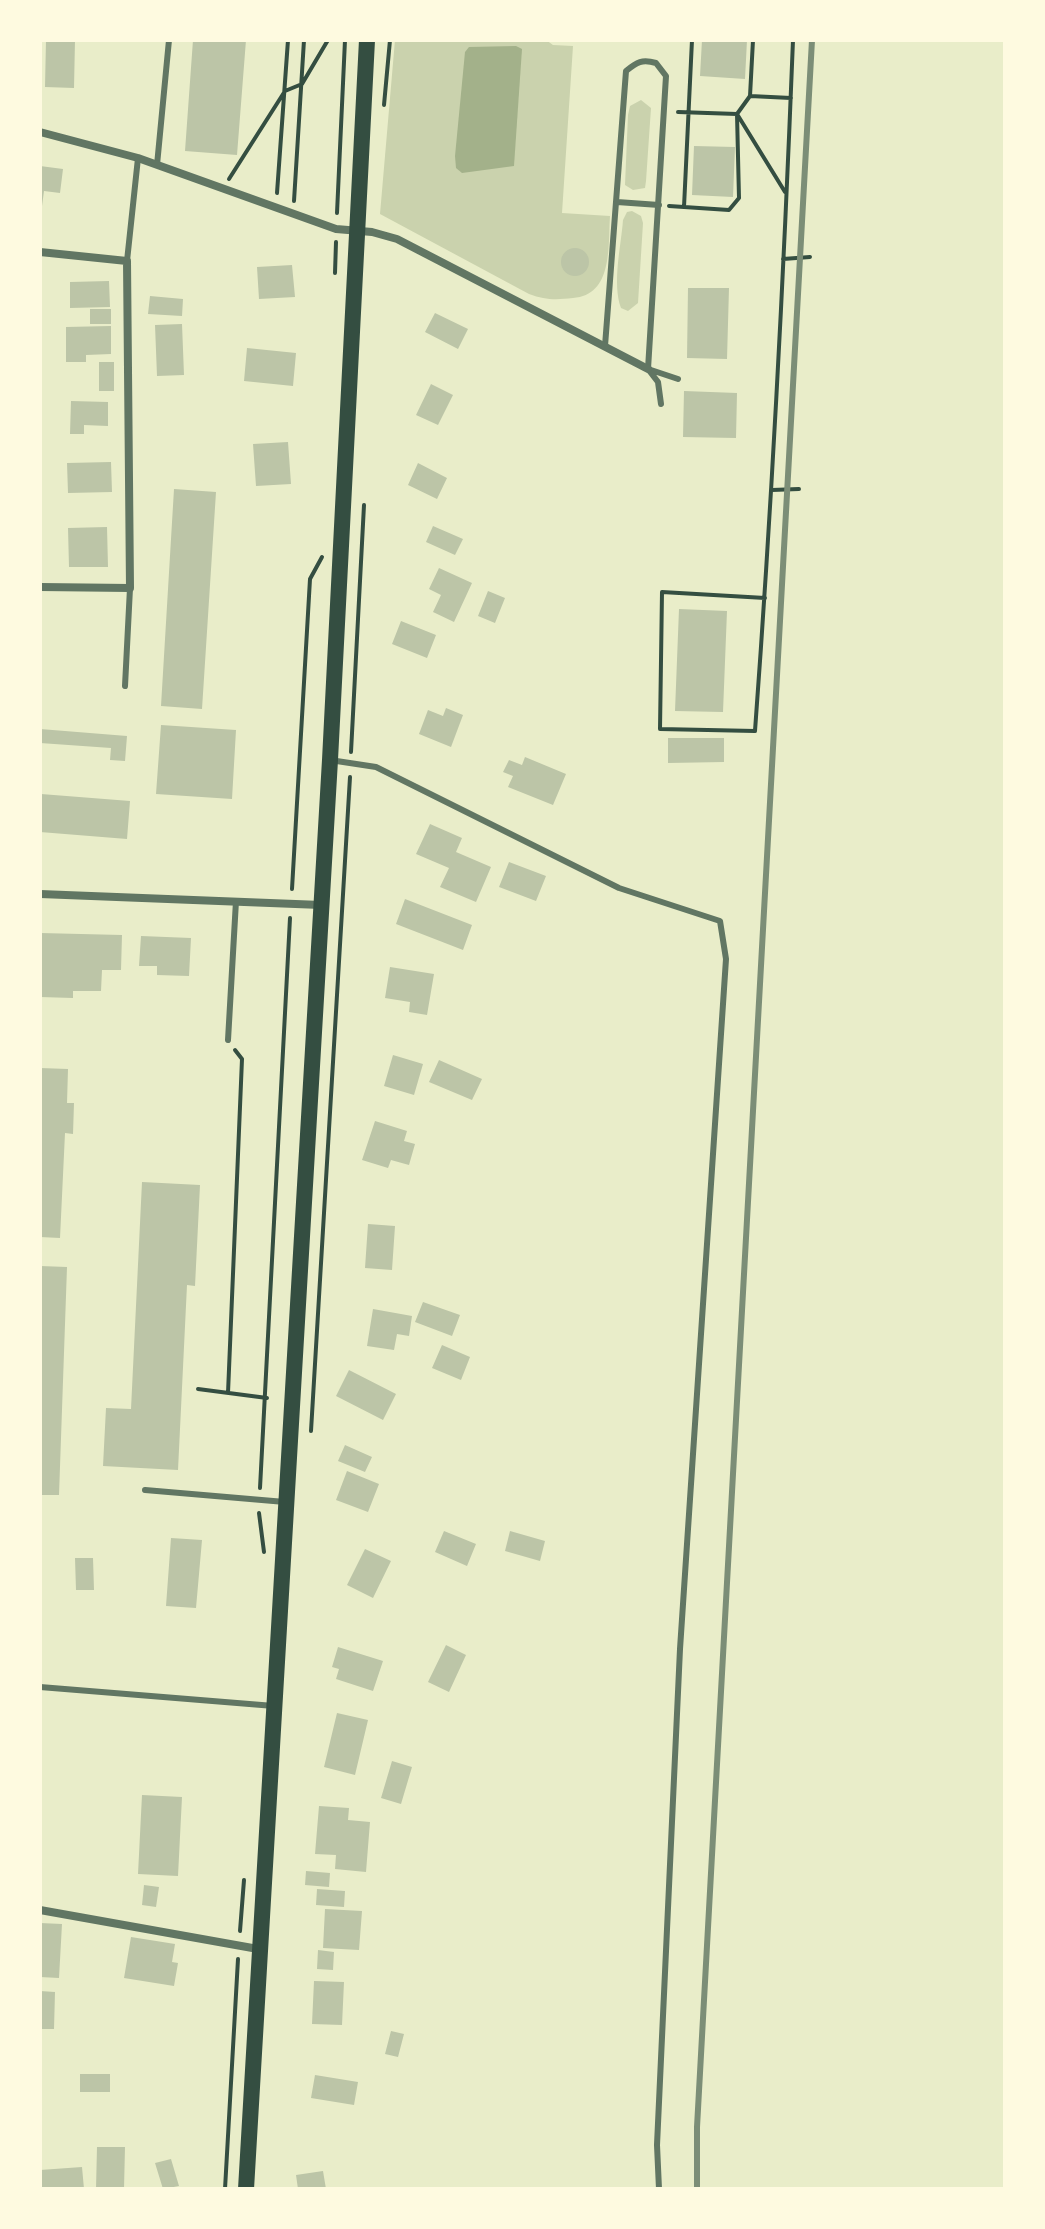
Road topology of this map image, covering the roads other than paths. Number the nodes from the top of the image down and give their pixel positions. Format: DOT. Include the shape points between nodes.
graph roads {
  1 [pos="169,40"];
  2 [pos="367,40"];
  3 [pos="40,132"];
  4 [pos="138,158"];
  5 [pos="157,165"];
  6 [pos="617,202"];
  7 [pos="659,205"];
  8 [pos="359,231"];
  9 [pos="40,252"];
  10 [pos="127,261"];
  11 [pos="605,346"];
  12 [pos="648,369"];
  13 [pos="678,379"];
  14 [pos="661,404"];
  15 [pos="40,587"];
  16 [pos="130,588"];
  17 [pos="125,686"];
  18 [pos="330,760"];
  19 [pos="40,894"];
  20 [pos="236,901"];
  21 [pos="321,905"];
  22 [pos="228,1040"];
  23 [pos="145,1490"];
  24 [pos="285,1502"];
  25 [pos="40,1687"];
  26 [pos="274,1706"];
  27 [pos="40,1910"];
  28 [pos="258,1949"];
  29 [pos="246,2189"];
  30 [pos="659,2189"];
  1 -- 5 [label="lane"];
  2 -- 8 [label="main road"];
  3 -- 4 [label="street"];
  4 -- 5 [label="street"];
  4 -- 10 [label="lane"];
  5 -- 8 [label="street" via="336,229"];
  6 -- 7 [label="lane"];
  6 -- 7 [label="lane" via="626,71 637,62 656,63 666,76"];
  6 -- 11 [label="lane"];
  7 -- 12 [label="lane"];
  8 -- 11 [label="street" via="397,239"];
  8 -- 18 [label="main road"];
  9 -- 10 [label="street"];
  10 -- 16 [label="street"];
  11 -- 12 [label="street"];
  12 -- 13 [label="lane"];
  12 -- 14 [label="lane" via="658,382"];
  15 -- 16 [label="street"];
  16 -- 17 [label="lane"];
  18 -- 21 [label="main road"];
  18 -- 30 [label="lane" via="376,767 619,888 720,921 726,959 680,1649"];
  19 -- 20 [label="street"];
  20 -- 21 [label="street"];
  20 -- 22 [label="lane"];
  21 -- 24 [label="main road"];
  23 -- 24 [label="lane"];
  24 -- 26 [label="main road"];
  25 -- 26 [label="lane"];
  26 -- 28 [label="main road"];
  27 -- 28 [label="street"];
  28 -- 29 [label="main road"];
}
